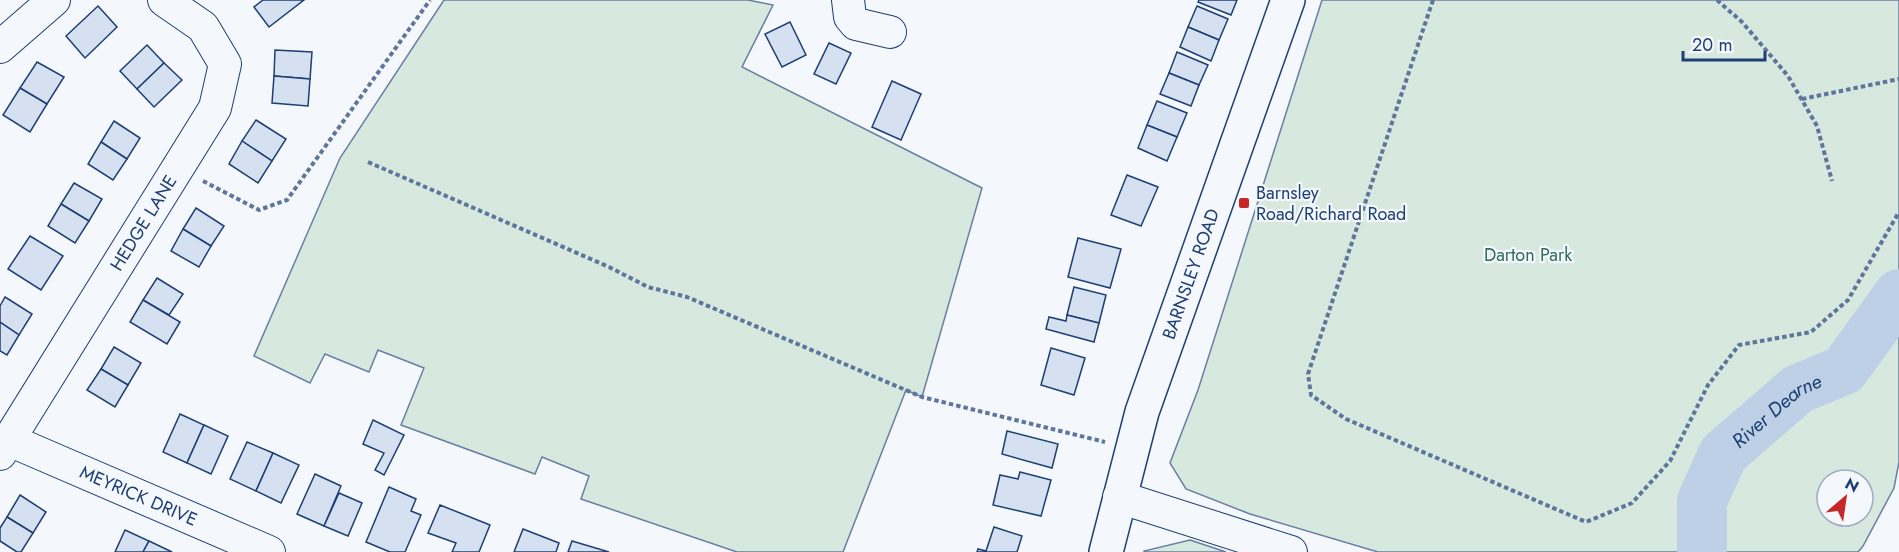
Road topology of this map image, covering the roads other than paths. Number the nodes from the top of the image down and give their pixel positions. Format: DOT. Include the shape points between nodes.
graph roads {
  1 [pos="54,0"];
  2 [pos="164,0"];
  3 [pos="848,0"];
  4 [pos="1288,0"];
  5 [pos="890,32"];
  6 [pos="0,47"];
  7 [pos="5,447"];
  8 [pos="1119,497"];
  9 [pos="268,552"];
  10 [pos="1106,552"];
  11 [pos="1291,552"];
  1 -- 6 [label="street"];
  2 -- 7 [label="street, HEDGE LANE" via="203,27 225,64 215,108"];
  3 -- 5 [label="street" via="849,17 856,24"];
  4 -- 8 [label="highway, BARNSLEY ROAD" via="1142,412"];
  7 -- 9 [label="street, MEYRICK DRIVE"];
  8 -- 10 [label="highway, BARNSLEY ROAD"];
  8 -- 11 [label="street"];
}
